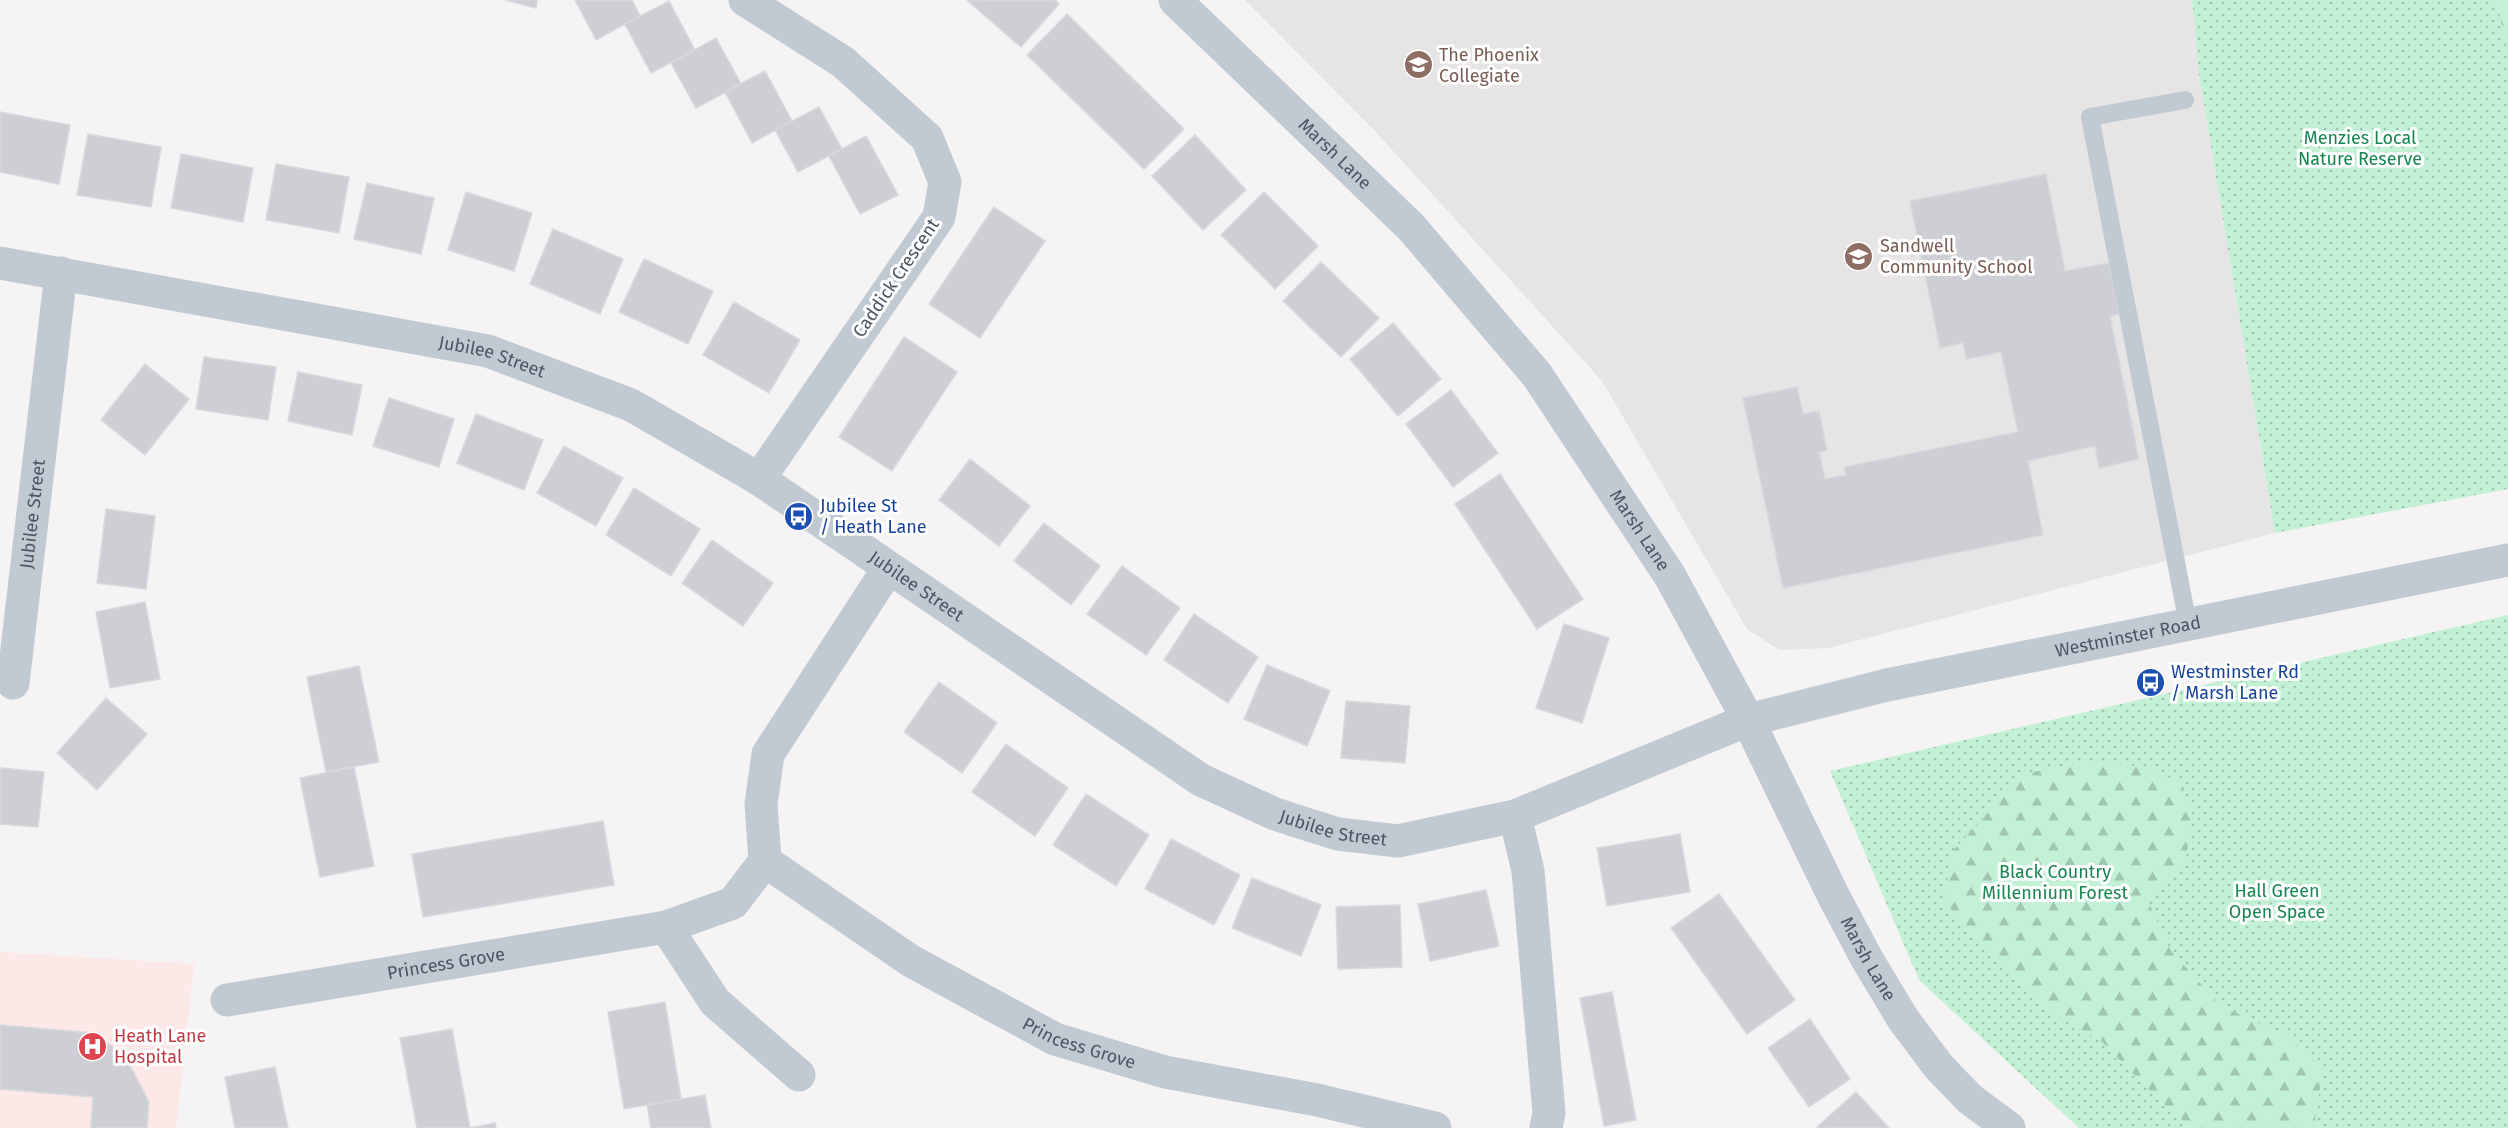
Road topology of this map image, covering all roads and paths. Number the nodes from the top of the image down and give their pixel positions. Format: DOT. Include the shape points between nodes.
graph roads {
  1 [pos="745,0"];
  2 [pos="1175,0"];
  3 [pos="2185,100"];
  4 [pos="0,263"];
  5 [pos="61,273"];
  6 [pos="759,479"];
  7 [pos="2508,560"];
  8 [pos="888,568"];
  9 [pos="2188,624"];
  10 [pos="13,683"];
  11 [pos="1748,720"];
  12 [pos="1515,816"];
  13 [pos="765,861"];
  14 [pos="666,927"];
  15 [pos="227,1000"];
  16 [pos="799,1075"];
  17 [pos="1435,1128"];
  18 [pos="1546,1128"];
  19 [pos="2009,1128"];
  1 -- 6 [label="street, Caddick Crescent" via="843,62 927,138 945,183 939,217"];
  2 -- 11 [label="street, Marsh Lane" via="1411,227 1537,375 1670,576"];
  3 -- 9 [label="lane" via="2090,117"];
  4 -- 5 [label="street, Jubilee Street"];
  5 -- 6 [label="street, Jubilee Street" via="488,351 631,405"];
  5 -- 10 [label="street, Jubilee Street"];
  6 -- 8 [label="street, Jubilee Street"];
  7 -- 9 [label="street, Westminster Road"];
  8 -- 12 [label="street, Jubilee Street" via="1201,780 1275,814 1338,834 1398,841"];
  8 -- 13 [label="street" via="768,754 761,804"];
  9 -- 11 [label="street, Westminster Road" via="1887,685"];
  11 -- 12 [label="street, Jubilee Street"];
  11 -- 19 [label="street, Marsh Lane" via="1833,895 1903,1019 1939,1067 1970,1099"];
  12 -- 18 [label="street" via="1528,871 1549,1113"];
  13 -- 14 [label="street, Princess Grove" via="733,903"];
  13 -- 17 [label="street, Princess Grove" via="910,961 1055,1039 1165,1072 1317,1100"];
  14 -- 15 [label="street, Princess Grove"];
  14 -- 16 [label="street" via="715,1002"];
}
